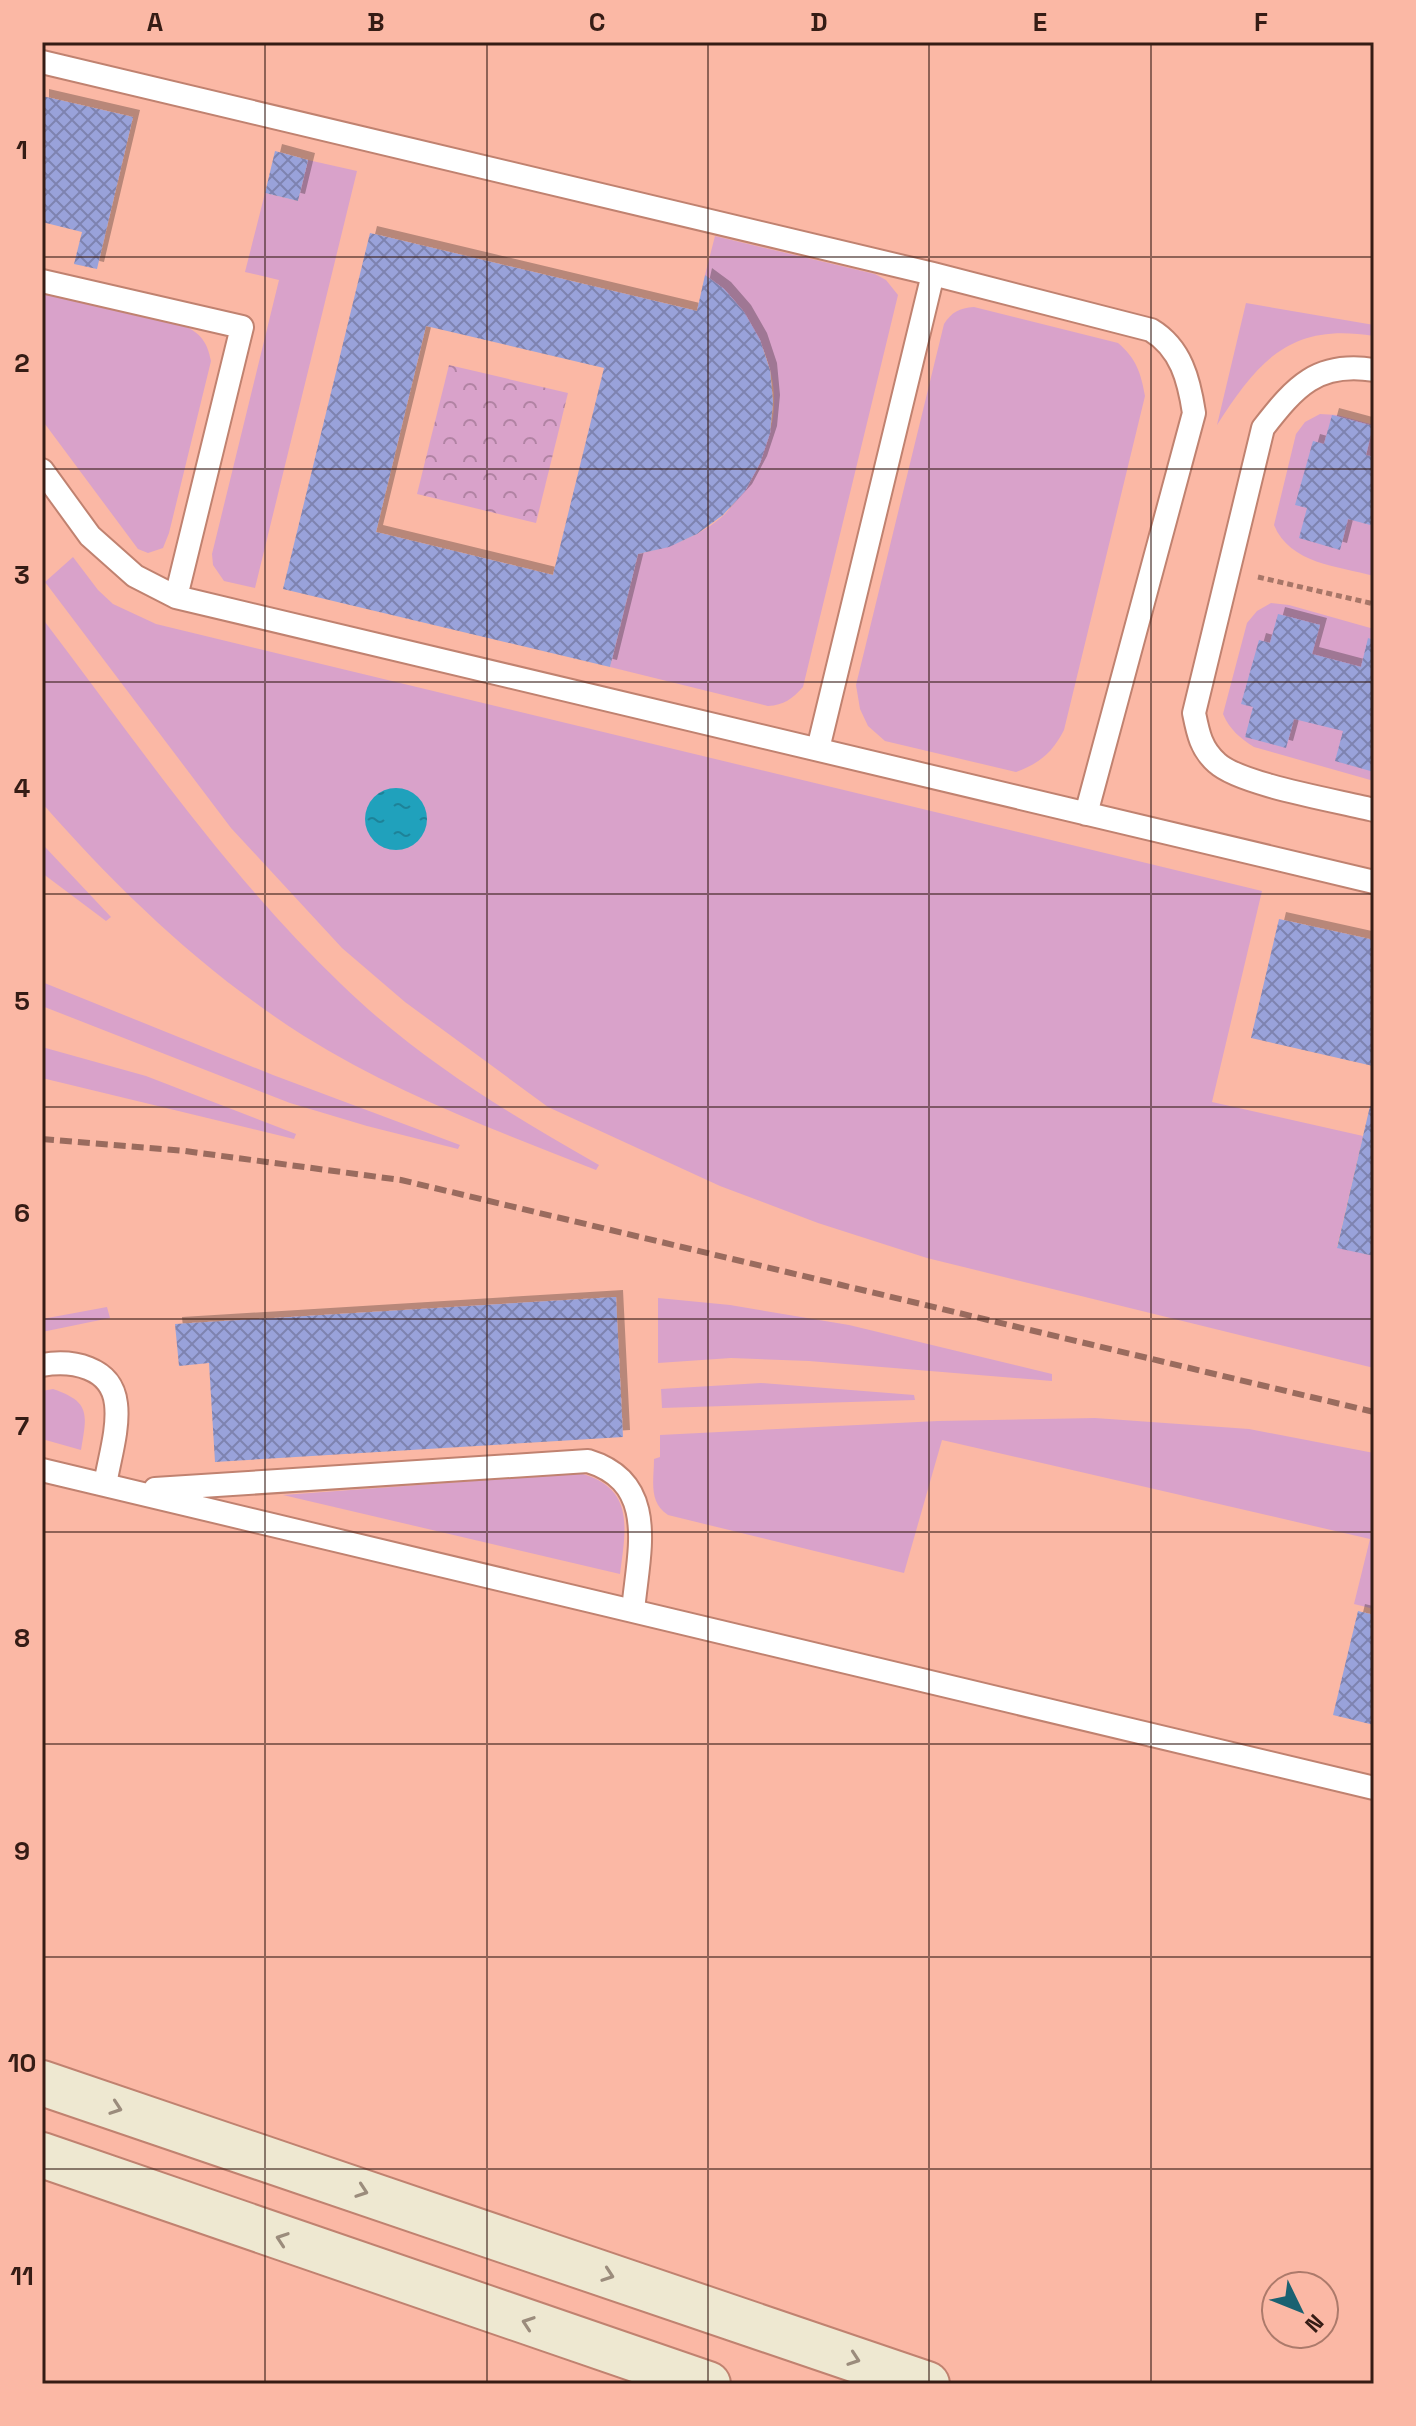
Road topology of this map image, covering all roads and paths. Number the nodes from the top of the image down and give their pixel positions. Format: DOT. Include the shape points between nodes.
graph roads {
  1 [pos="42,62"];
  2 [pos="933,274"];
  3 [pos="42,281"];
  4 [pos="1374,370"];
  5 [pos="42,470"];
  6 [pos="1229,570"];
  7 [pos="176,597"];
  8 [pos="1374,604"];
  9 [pos="818,749"];
  10 [pos="1374,810"];
  11 [pos="1086,814"];
  12 [pos="1374,882"];
  13 [pos="42,1365"];
  14 [pos="42,1470"];
  15 [pos="105,1485"];
  16 [pos="133,1491"];
  17 [pos="633,1611"];
  18 [pos="1374,1788"];
  19 [pos="42,2083"];
  20 [pos="42,2155"];
  21 [pos="708,2384"];
  22 [pos="927,2384"];
  1 -- 2 [label="lane"];
  2 -- 9 [label="lane"];
  2 -- 11 [label="lane" via="1151,330 1173,348 1192,399 1190,429"];
  3 -- 7 [label="lane" via="242,327"];
  4 -- 6 [label="lane" via="1354,367 1322,373 1291,392 1263,428"];
  5 -- 7 [label="lane" via="90,536 135,576"];
  6 -- 8 [label="path"];
  6 -- 10 [label="lane" via="1194,713 1199,741 1218,764 1243,778"];
  7 -- 9 [label="lane"];
  9 -- 11 [label="lane"];
  11 -- 12 [label="lane"];
  13 -- 15 [label="lane" via="81,1364 108,1385 116,1417"];
  14 -- 15 [label="lane"];
  15 -- 16 [label="lane"];
  16 -- 17 [label="lane"];
  16 -- 17 [label="lane" via="588,1461 606,1466 622,1479 638,1508"];
  17 -- 18 [label="lane"];
  19 -- 22 [label="street, one-way"];
  21 -- 20 [label="street, one-way"];
}
